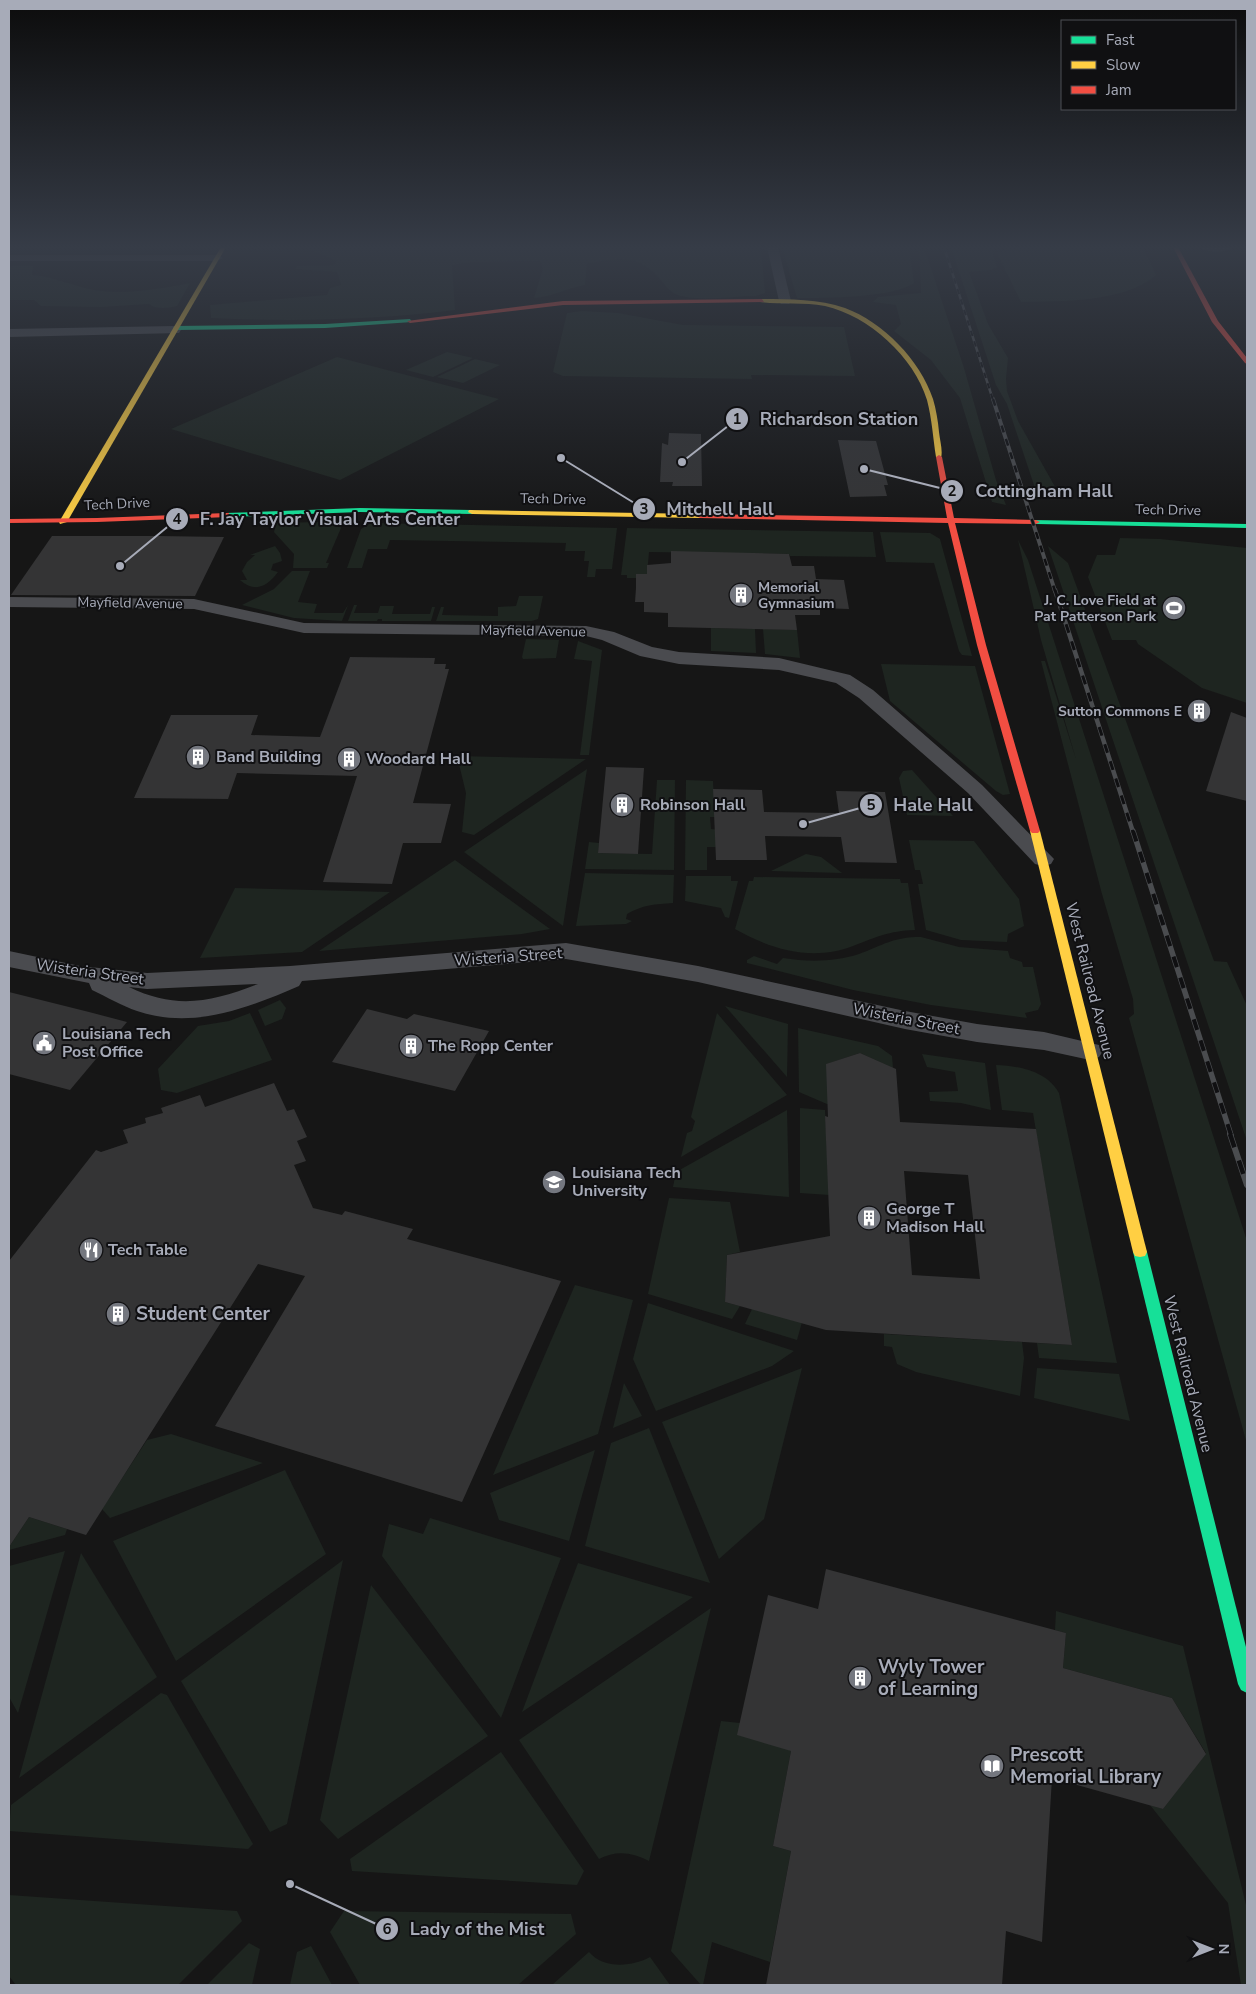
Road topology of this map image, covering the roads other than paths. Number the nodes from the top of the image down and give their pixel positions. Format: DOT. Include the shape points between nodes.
graph roads {
  1 [pos="170,340"];
  2 [pos="890,340"];
  3 [pos="1225,340"];
  4 [pos="1247,362"];
  5 [pos="9,521"];
  6 [pos="950,521"];
  7 [pos="63,522"];
  8 [pos="1247,526"];
  9 [pos="9,602"];
  10 [pos="1043,859"];
  11 [pos="9,959"];
  12 [pos="308,972"];
  13 [pos="80,974"];
  14 [pos="1090,1051"];
  15 [pos="1247,1684"];
  1 -- 7 [label="street"];
  2 -- 6 [label="street, West Railroad Avenue" via="927,391"];
  3 -- 4 [label="street"];
  5 -- 7 [label="street, Tech Drive"];
  6 -- 7 [label="street, Tech Drive" via="360,510"];
  6 -- 8 [label="street, Tech Drive"];
  6 -- 10 [label="street, West Railroad Avenue"];
  9 -- 10 [label="street, Mayfield Avenue" via="194,604 271,623 320,629 586,631 648,652 679,658 779,664 829,674 844,679 866,694 975,790"];
  10 -- 14 [label="street, West Railroad Avenue"];
  11 -- 13 [label="street, Wisteria Street"];
  12 -- 13 [label="street, Wisteria Street" via="148,981"];
  12 -- 13 [label="street" via="232,1003 176,1010 146,1005"];
  12 -- 14 [label="street, Wisteria Street" via="566,952 698,974 905,1020 977,1033 1044,1040"];
  14 -- 15 [label="street, West Railroad Avenue"];
}
